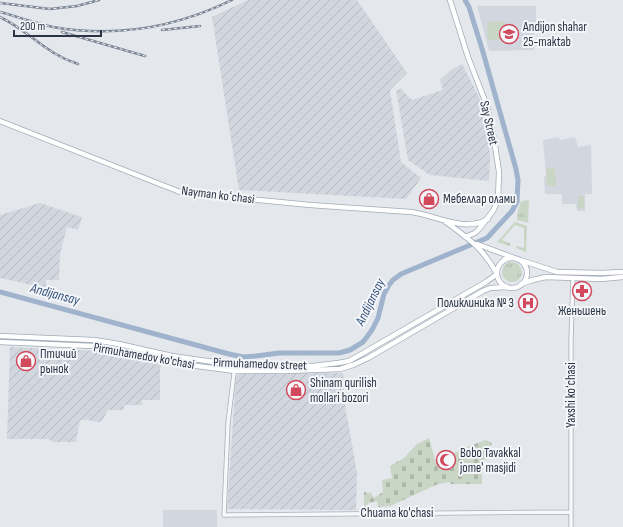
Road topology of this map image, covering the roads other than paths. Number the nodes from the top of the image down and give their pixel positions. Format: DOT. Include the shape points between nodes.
graph roads {
  1 [pos="450,0"];
  2 [pos="0,121"];
  3 [pos="488,219"];
  4 [pos="446,222"];
  5 [pos="465,237"];
  6 [pos="475,244"];
  7 [pos="518,259"];
  8 [pos="623,272"];
  9 [pos="498,274"];
  10 [pos="623,277"];
  11 [pos="573,278"];
  12 [pos="521,284"];
  13 [pos="507,287"];
  14 [pos="0,336"];
  15 [pos="0,342"];
  16 [pos="236,365"];
  17 [pos="235,371"];
  18 [pos="571,512"];
  19 [pos="571,527"];
  1 -- 3 [label="main road, Say Street" via="487,106 494,139 498,196 497,204"];
  2 -- 4 [label="main road, Nayman koʻchasi" via="180,192 406,211"];
  3 -- 4 [label="main road" via="474,224"];
  3 -- 5 [label="main road, Say Street" via="475,233"];
  4 -- 5 [label="main road"];
  5 -- 6 [label="main road"];
  6 -- 7 [label="main road"];
  6 -- 9 [label="main road" via="490,260"];
  7 -- 8 [label="main road" via="557,272"];
  7 -- 9 [label="main road" via="503,261"];
  7 -- 12 [label="main road" via="526,271"];
  9 -- 13 [label="main road" via="500,282"];
  9 -- 16 [label="main road, Pirmuhamedov street" via="349,361 313,366"];
  10 -- 11 [label="main road"];
  11 -- 12 [label="main road" via="542,278"];
  11 -- 18 [label="street, Yaxshi koʻchasi"];
  12 -- 13 [label="main road" via="514,288"];
  13 -- 17 [label="main road, Pirmuhamedov ko'chasi" via="483,291 353,366 340,369"];
  14 -- 16 [label="main road, Pirmuhamedov ko'chasi" via="94,340 172,356"];
  15 -- 17 [label="main road, Pirmuhamedov ko'chasi" via="93,346 174,363"];
  16 -- 17 [label="street"];
  17 -- 18 [label="street, Chuama ko'chasi" via="228,423 224,515"];
  18 -- 19 [label="street, Yaxshi koʻchasi"];
}
